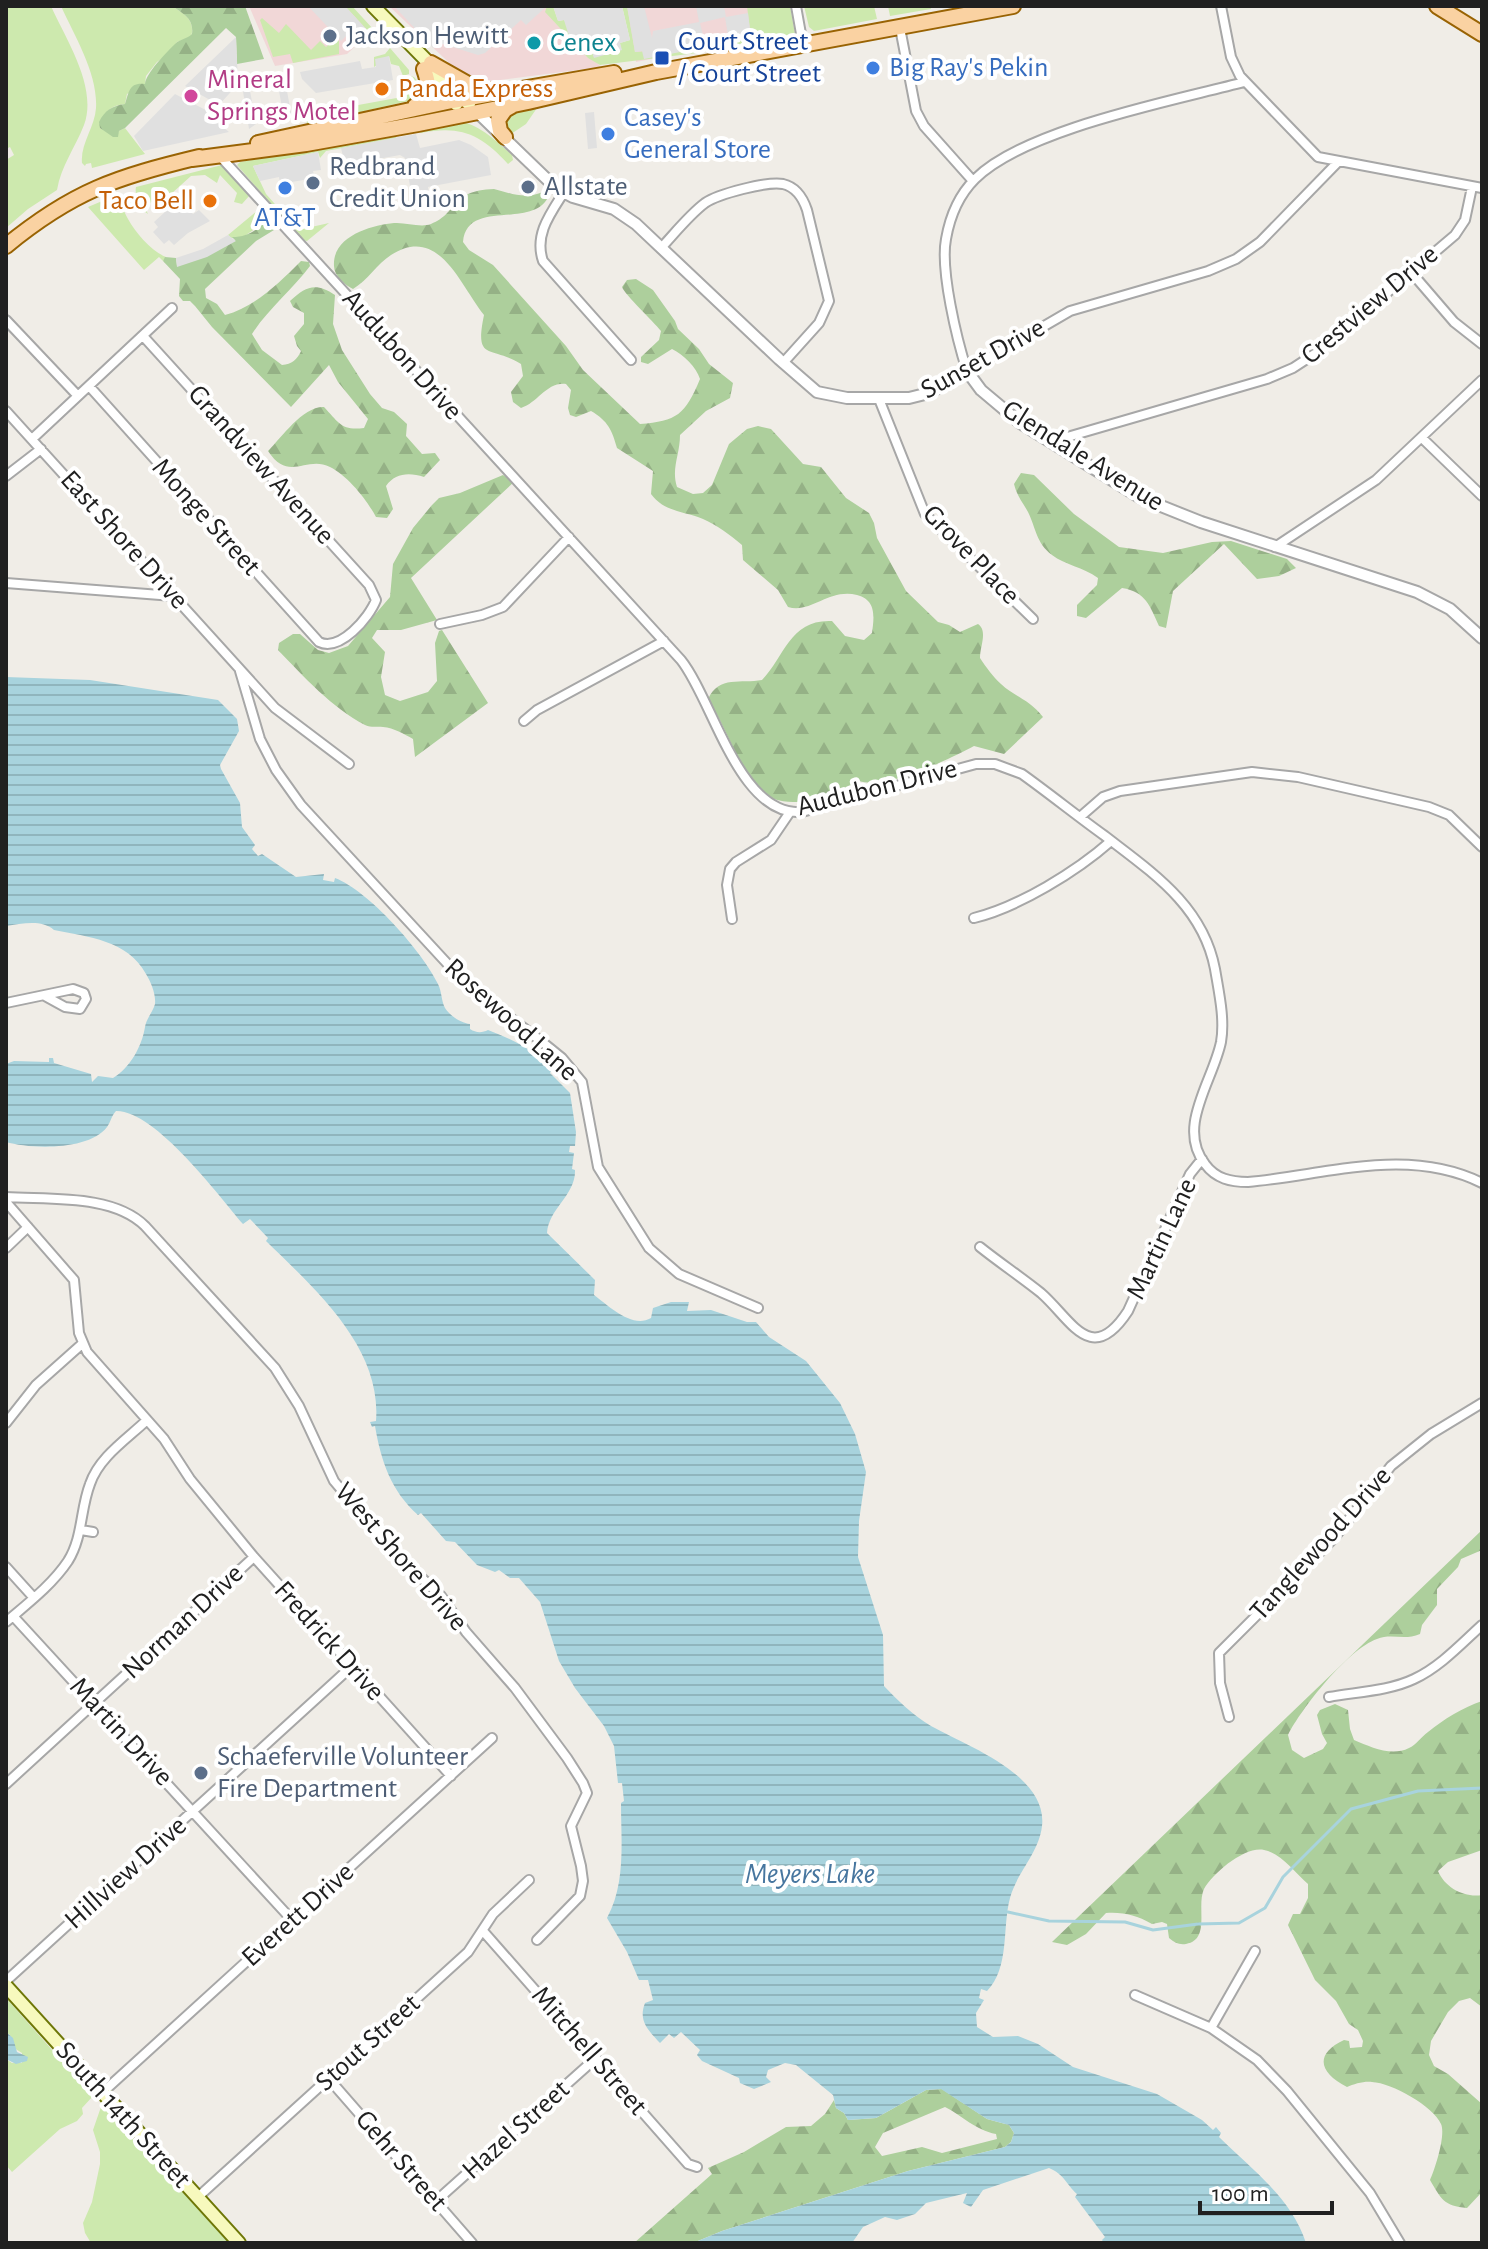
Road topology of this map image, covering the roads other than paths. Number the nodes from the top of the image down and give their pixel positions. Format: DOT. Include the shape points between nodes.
graph roads {
  1 [pos="373,6"];
  2 [pos="796,6"];
  3 [pos="1012,6"];
  4 [pos="1221,6"];
  5 [pos="1437,6"];
  6 [pos="900,28"];
  7 [pos="1482,34"];
  8 [pos="803,45"];
  9 [pos="722,60"];
  10 [pos="428,66"];
  11 [pos="1244,82"];
  12 [pos="506,91"];
  13 [pos="514,105"];
  14 [pos="465,106"];
  15 [pos="410,109"];
  16 [pos="505,137"];
  17 [pos="219,154"];
  18 [pos="523,156"];
  19 [pos="1338,162"];
  20 [pos="973,181"];
  21 [pos="1477,188"];
  22 [pos="564,192"];
  23 [pos="6,246"];
  24 [pos="661,248"];
  25 [pos="1411,272"];
  26 [pos="172,308"];
  27 [pos="6,320"];
  28 [pos="143,336"];
  29 [pos="1482,344"];
  30 [pos="631,360"];
  31 [pos="783,363"];
  32 [pos="967,371"];
  33 [pos="1482,380"];
  34 [pos="89,386"];
  35 [pos="78,396"];
  36 [pos="879,399"];
  37 [pos="6,411"];
  38 [pos="1422,438"];
  39 [pos="32,439"];
  40 [pos="1050,442"];
  41 [pos="41,449"];
  42 [pos="6,476"];
  43 [pos="1482,496"];
  44 [pos="569,537"];
  45 [pos="1275,547"];
  46 [pos="6,583"];
  47 [pos="173,596"];
  48 [pos="1033,619"];
  49 [pos="440,624"];
  50 [pos="1482,638"];
  51 [pos="664,641"];
  52 [pos="326,645"];
  53 [pos="240,671"];
  54 [pos="524,721"];
  55 [pos="349,764"];
  56 [pos="790,812"];
  57 [pos="1080,817"];
  58 [pos="1111,841"];
  59 [pos="1482,847"];
  60 [pos="974,918"];
  61 [pos="732,919"];
  62 [pos="45,996"];
  63 [pos="6,1003"];
  64 [pos="1202,1159"];
  65 [pos="1482,1183"];
  66 [pos="6,1199"];
  67 [pos="28,1227"];
  68 [pos="980,1247"];
  69 [pos="6,1248"];
  70 [pos="758,1308"];
  71 [pos="82,1344"];
  72 [pos="1482,1403"];
  73 [pos="147,1420"];
  74 [pos="6,1423"];
  75 [pos="81,1530"];
  76 [pos="93,1532"];
  77 [pos="254,1557"];
  78 [pos="6,1567"];
  79 [pos="34,1598"];
  80 [pos="10,1619"];
  81 [pos="1482,1625"];
  82 [pos="351,1667"];
  83 [pos="1329,1697"];
  84 [pos="95,1704"];
  85 [pos="1229,1717"];
  86 [pos="492,1738"];
  87 [pos="451,1776"];
  88 [pos="6,1784"];
  89 [pos="194,1812"];
  90 [pos="529,1880"];
  91 [pos="292,1920"];
  92 [pos="483,1931"];
  93 [pos="537,1940"];
  94 [pos="1255,1951"];
  95 [pos="6,1984"];
  96 [pos="1135,1995"];
  97 [pos="1211,2028"];
  98 [pos="596,2058"];
  99 [pos="329,2079"];
  100 [pos="103,2092"];
  101 [pos="697,2167"];
  102 [pos="198,2197"];
  103 [pos="436,2201"];
  104 [pos="239,2243"];
  105 [pos="472,2243"];
  106 [pos="1400,2243"];
  1 -- 10 [label="main road"];
  2 -- 8 [label="street"];
  3 -- 6 [label="main road"];
  4 -- 11 [label="street" via="1231,57"];
  5 -- 7 [label="main road"];
  6 -- 8 [label="main road"];
  6 -- 20 [label="street" via="916,111"];
  8 -- 9 [label="main road"];
  9 -- 12 [label="main road"];
  9 -- 13 [label="main road"];
  10 -- 12 [label="main road" via="477,89"];
  10 -- 14 [label="main road"];
  10 -- 15 [label="main road" via="428,95"];
  11 -- 19 [label="street" via="1315,154"];
  11 -- 20 [label="street" via="1066,131 997,161"];
  12 -- 14 [label="main road"];
  13 -- 14 [label="main road"];
  13 -- 16 [label="main road" via="498,120"];
  14 -- 15 [label="main road"];
  14 -- 16 [label="street, Sunset Drive"];
  14 -- 17 [label="main road" via="316,142"];
  14 -- 18 [label="street, Sunset Drive"];
  15 -- 17 [label="main road"];
  16 -- 18 [label="street, Sunset Drive"];
  17 -- 23 [label="main road" via="129,175 86,192 46,214"];
  17 -- 44 [label="street, Audubon Drive"];
  18 -- 22 [label="street, Sunset Drive"];
  19 -- 21 [label="street"];
  19 -- 32 [label="street, Sunset Drive" via="1260,242 1236,259 1070,311"];
  20 -- 32 [label="street" via="952,214 945,245 946,275"];
  21 -- 25 [label="street, Crestview Drive" via="1460,229"];
  22 -- 24 [label="street, Sunset Drive" via="614,209"];
  22 -- 30 [label="street" via="541,233 543,261"];
  24 -- 31 [label="street, Sunset Drive"];
  24 -- 31 [label="street" via="710,200 777,184 793,188 807,210 829,301 819,323"];
  25 -- 29 [label="street" via="1454,322"];
  25 -- 40 [label="street, Crestview Drive" via="1293,368"];
  26 -- 28 [label="street"];
  27 -- 35 [label="street"];
  28 -- 34 [label="street"];
  28 -- 52 [label="street, Grandview Avenue" via="376,596 367,617"];
  31 -- 36 [label="street, Sunset Drive" via="821,393"];
  32 -- 36 [label="street, Sunset Drive" via="922,396"];
  32 -- 40 [label="street, Glendale Avenue" via="988,396"];
  33 -- 38 [label="street"];
  34 -- 35 [label="street"];
  34 -- 52 [label="street, Monge Street" via="316,640"];
  35 -- 39 [label="street"];
  36 -- 48 [label="street, Grove Place" via="925,514"];
  37 -- 39 [label="street, East Shore Drive"];
  38 -- 43 [label="street"];
  38 -- 45 [label="street" via="1360,492"];
  39 -- 41 [label="street, East Shore Drive"];
  40 -- 45 [label="street, Glendale Avenue" via="1151,503"];
  41 -- 42 [label="street"];
  41 -- 47 [label="street, East Shore Drive"];
  44 -- 49 [label="street" via="503,607"];
  44 -- 51 [label="street, Audubon Drive"];
  45 -- 50 [label="street, Glendale Avenue" via="1431,598"];
  46 -- 47 [label="street"];
  47 -- 53 [label="street, East Shore Drive"];
  51 -- 54 [label="street"];
  51 -- 56 [label="street, Audubon Drive" via="698,686 748,781 766,801"];
  53 -- 55 [label="street, East Shore Drive" via="285,716"];
  53 -- 70 [label="street, Rosewood Lane" via="260,739 301,805 467,985 562,1058 582,1082 598,1167 649,1248 679,1274"];
  56 -- 57 [label="street, Audubon Drive" via="990,763 1022,774"];
  56 -- 61 [label="street" via="771,840 730,869"];
  57 -- 58 [label="street, Audubon Drive"];
  57 -- 59 [label="street" via="1103,797 1120,791 1271,772 1429,807 1449,815"];
  58 -- 60 [label="street" via="1030,894"];
  58 -- 64 [label="street, Audubon Drive" via="1183,900 1211,952 1223,1028 1194,1129"];
  62 -- 63 [label="street"];
  64 -- 65 [label="street" via="1220,1177 1240,1182 1405,1164 1441,1167"];
  64 -- 68 [label="street, Martin Lane" via="1190,1174 1123,1319 1107,1334 1089,1336 1074,1330 1040,1293"];
  66 -- 67 [label="street"];
  66 -- 93 [label="street, West Shore Drive" via="101,1204 125,1211 145,1226 275,1368 334,1481 394,1552 441,1596 567,1758 587,1793 571,1826 582,1887 572,1907"];
  67 -- 69 [label="street"];
  67 -- 71 [label="street" via="74,1280"];
  71 -- 73 [label="street, Fredrick Drive"];
  71 -- 74 [label="street" via="36,1385"];
  72 -- 85 [label="street, Tanglewood Drive" via="1391,1466 1334,1538 1219,1653"];
  73 -- 75 [label="street" via="95,1472"];
  73 -- 77 [label="street, Fredrick Drive"];
  75 -- 76 [label="street"];
  75 -- 79 [label="street" via="69,1559"];
  77 -- 82 [label="street, Fredrick Drive"];
  77 -- 84 [label="street, Norman Drive"];
  78 -- 79 [label="street"];
  79 -- 80 [label="street"];
  80 -- 84 [label="street, Martin Drive"];
  81 -- 83 [label="street" via="1417,1678"];
  82 -- 87 [label="street, Fredrick Drive"];
  82 -- 89 [label="street, Hillview Drive"];
  84 -- 88 [label="street, Norman Drive"];
  84 -- 89 [label="street, Martin Drive"];
  86 -- 87 [label="street, Everett Drive"];
  87 -- 91 [label="street, Everett Drive"];
  89 -- 91 [label="street, Martin Drive"];
  89 -- 95 [label="street, Hillview Drive"];
  90 -- 92 [label="street, Stout Street"];
  91 -- 100 [label="street, Everett Drive"];
  92 -- 98 [label="street, Mitchell Street"];
  92 -- 99 [label="street, Stout Street" via="468,1952"];
  94 -- 97 [label="street"];
  95 -- 100 [label="main road, South 14th Street"];
  96 -- 97 [label="street"];
  97 -- 106 [label="street" via="1250,2054 1287,2091 1370,2193"];
  98 -- 101 [label="street, Mitchell Street" via="688,2164"];
  98 -- 103 [label="street, Hazel Street"];
  99 -- 102 [label="street, Stout Street"];
  99 -- 103 [label="street, Gehr Street"];
  100 -- 102 [label="main road, South 14th Street"];
  102 -- 104 [label="main road, South 14th Street"];
  103 -- 105 [label="street, Gehr Street"];
}
